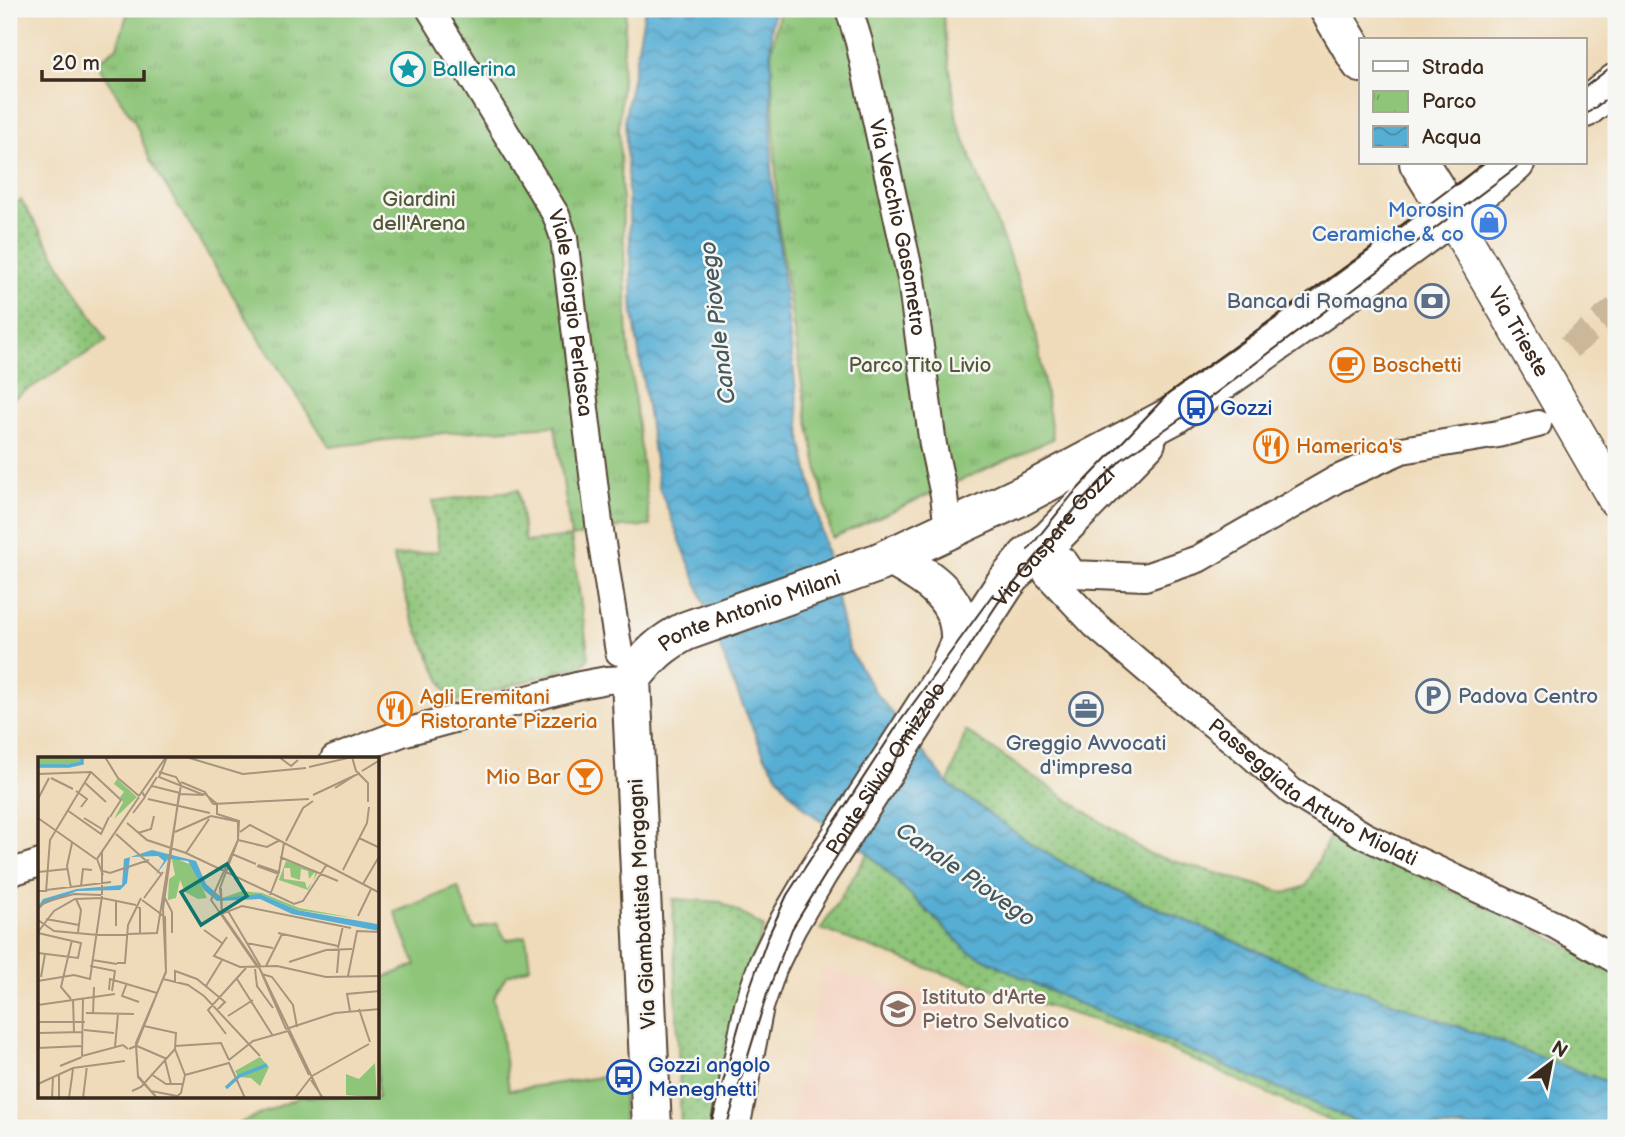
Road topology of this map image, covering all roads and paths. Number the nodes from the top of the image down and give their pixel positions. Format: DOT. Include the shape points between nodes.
graph roads {
  1 [pos="430,9"];
  2 [pos="849,9"];
  3 [pos="1329,9"];
  4 [pos="1359,60"];
  5 [pos="1616,83"];
  6 [pos="1586,107"];
  7 [pos="1420,164"];
  8 [pos="1514,164"];
  9 [pos="1451,215"];
  10 [pos="1172,416"];
  11 [pos="1538,424"];
  12 [pos="1616,500"];
  13 [pos="948,531"];
  14 [pos="885,559"];
  15 [pos="625,666"];
  16 [pos="946,673"];
  17 [pos="339,757"];
  18 [pos="38,864"];
  19 [pos="9,873"];
  20 [pos="1616,960"];
  21 [pos="652,1128"];
  22 [pos="730,1128"];
  1 -- 15 [label="street, Viale Giorgio Perlasca" via="556,215 564,238 600,531"];
  2 -- 13 [label="street, Via Vecchio Gasometro" via="911,279"];
  3 -- 4 [label="street"];
  5 -- 6 [label="street"];
  7 -- 9 [label="street, Via Trieste"];
  8 -- 9 [label="street, Via Gaspare Gozzi"];
  9 -- 10 [label="street, Via Gaspare Gozzi"];
  9 -- 12 [label="street, Via Trieste"];
  10 -- 13 [label="street, Via Gaspare Gozzi"];
  10 -- 16 [label="street, Via Gaspare Gozzi" via="1050,540 1027,557"];
  11 -- 20 [label="street, Passeggiata Arturo Miolati" via="1402,450 1337,479 1198,559 1145,577 1073,574 1055,568 1095,625 1291,791 1365,836 1555,925"];
  13 -- 14 [label="street, Via Gaspare Gozzi"];
  14 -- 15 [label="street, Ponte Antonio Milani" via="686,631 647,658"];
  14 -- 16 [label="street" via="922,574 942,590 956,611 961,637"];
  15 -- 17 [label="street" via="607,680 402,733"];
  15 -- 21 [label="street, Via Giambattista Morgagni"];
  16 -- 22 [label="street, Ponte Silvio Omizzolo" via="820,871 768,965 754,1006"];
  18 -- 19 [label="street"];
}
